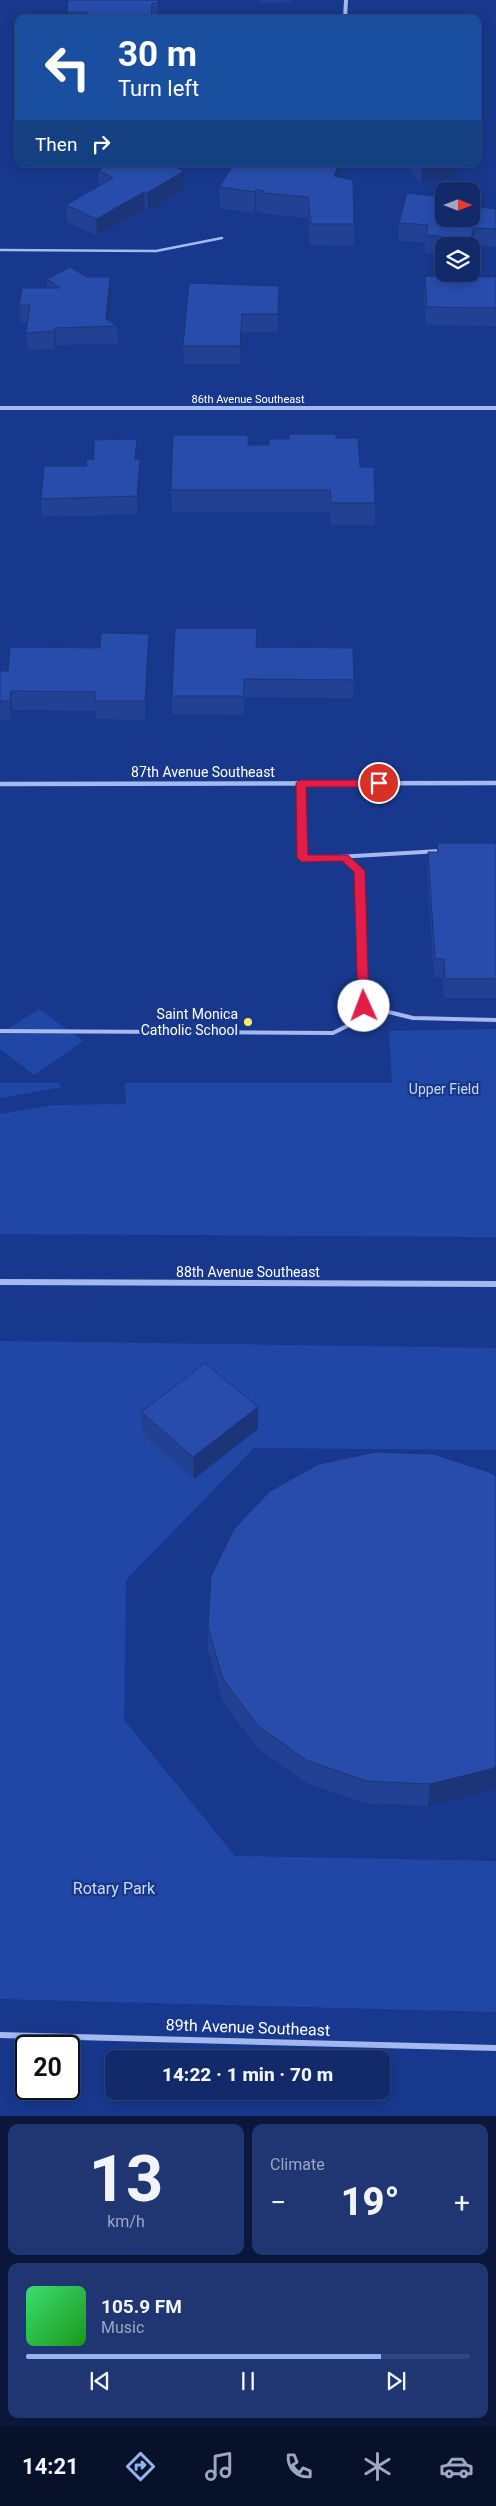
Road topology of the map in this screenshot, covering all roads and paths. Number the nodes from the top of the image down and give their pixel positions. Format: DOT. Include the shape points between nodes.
graph roads {
  1 [pos="346,0"];
  2 [pos="345,15"];
  3 [pos="222,238"];
  4 [pos="0,250"];
  5 [pos="0,408"];
  6 [pos="496,408"];
  7 [pos="301,783"];
  8 [pos="496,783"];
  9 [pos="0,784"];
  10 [pos="442,851"];
  11 [pos="344,858"];
  12 [pos="364,1006"];
  13 [pos="496,1020"];
  14 [pos="0,1031"];
  15 [pos="0,1282"];
  16 [pos="496,1284"];
  17 [pos="0,2035"];
  18 [pos="496,2048"];
  1 -- 2 [label="street"];
  3 -- 4 [label="lane" via="156,250"];
  5 -- 6 [label="street, 86th Avenue Southeast"];
  7 -- 8 [label="street, 87th Avenue Southeast"];
  7 -- 9 [label="street, 87th Avenue Southeast"];
  7 -- 11 [label="lane" via="302,858"];
  10 -- 11 [label="lane" via="382,852"];
  11 -- 12 [label="lane" via="359,871"];
  12 -- 13 [label="lane" via="390,1016 415,1020"];
  12 -- 14 [label="lane" via="349,1025 333,1032"];
  15 -- 16 [label="street, 88th Avenue Southeast"];
  17 -- 18 [label="street, 89th Avenue Southeast"];
}
